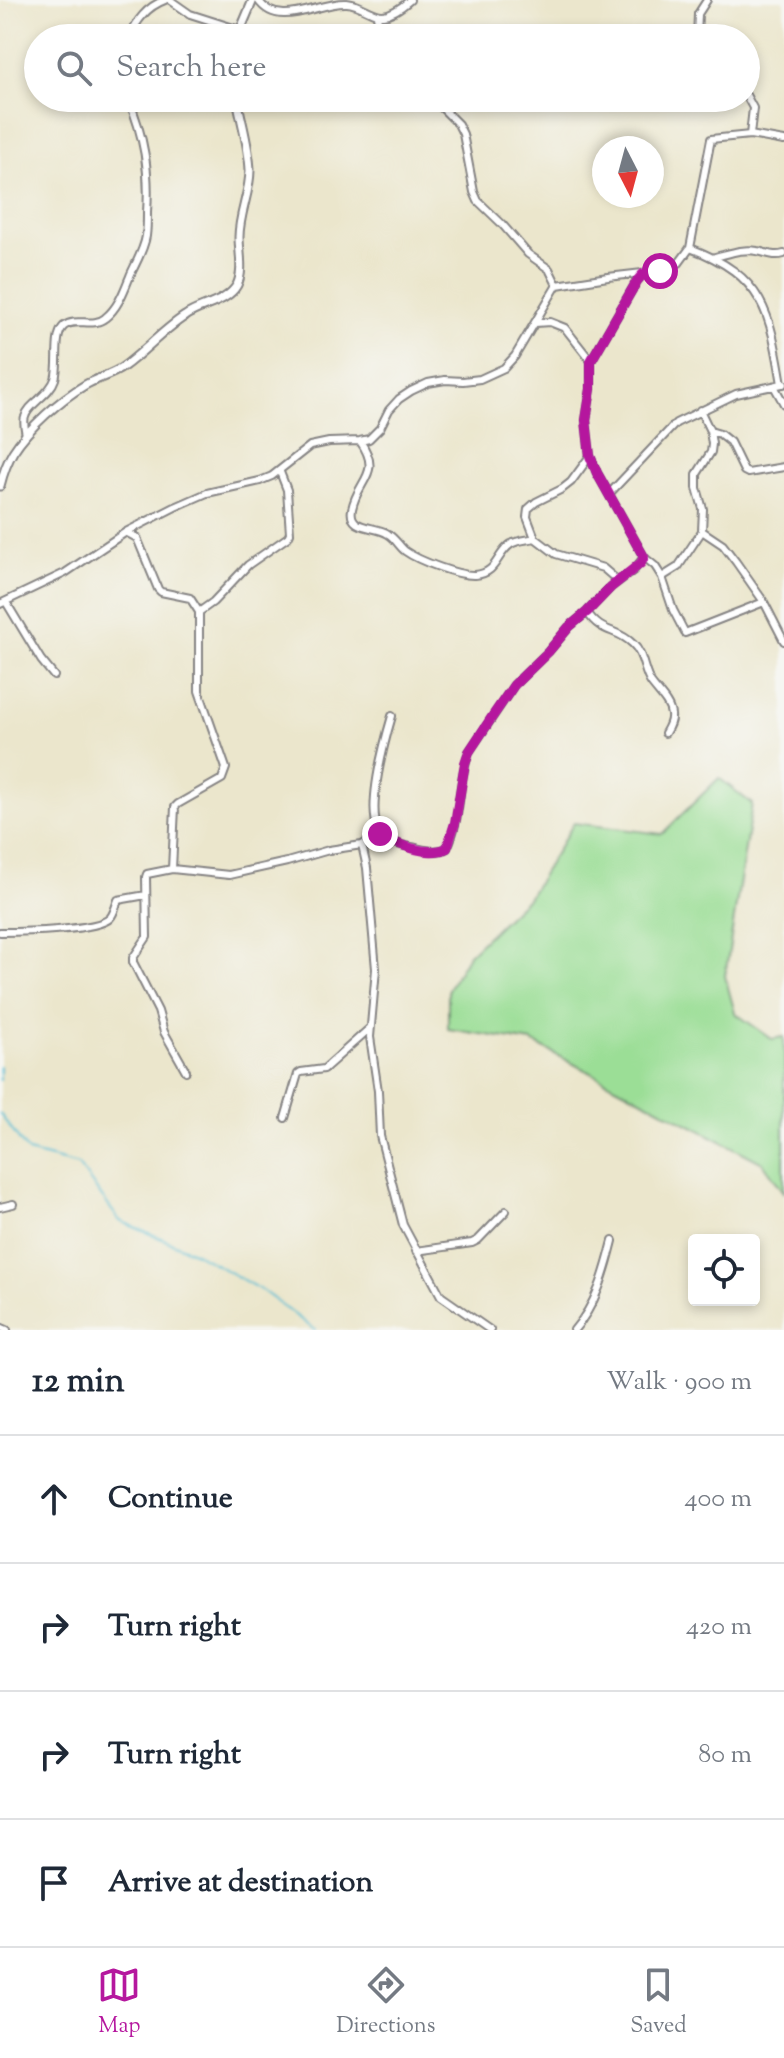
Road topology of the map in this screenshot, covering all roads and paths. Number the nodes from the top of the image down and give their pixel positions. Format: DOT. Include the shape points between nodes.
graph roads {
  1 [pos="168,0"];
  2 [pos="256,0"];
  3 [pos="410,0"];
  4 [pos="707,0"];
  5 [pos="377,16"];
  6 [pos="137,24"];
  7 [pos="214,24"];
  8 [pos="244,24"];
  9 [pos="378,24"];
  10 [pos="698,24"];
  11 [pos="134,112"];
  12 [pos="240,112"];
  13 [pos="446,112"];
  14 [pos="753,112"];
  15 [pos="750,135"];
  16 [pos="784,141"];
  17 [pos="690,248"];
  18 [pos="784,254"];
  19 [pos="715,257"];
  20 [pos="643,274"];
  21 [pos="557,285"];
  22 [pos="535,323"];
  23 [pos="591,361"];
  24 [pos="780,385"];
  25 [pos="784,404"];
  26 [pos="700,410"];
  27 [pos="710,431"];
  28 [pos="26,435"];
  29 [pos="360,441"];
  30 [pos="590,456"];
  31 [pos="784,467"];
  32 [pos="280,472"];
  33 [pos="0,486"];
  34 [pos="609,494"];
  35 [pos="702,531"];
  36 [pos="126,532"];
  37 [pos="535,538"];
  38 [pos="644,557"];
  39 [pos="662,577"];
  40 [pos="618,581"];
  41 [pos="764,602"];
  42 [pos="3,603"];
  43 [pos="199,612"];
  44 [pos="587,612"];
  45 [pos="784,641"];
  46 [pos="54,676"];
  47 [pos="392,716"];
  48 [pos="665,733"];
  49 [pos="380,834"];
  50 [pos="362,845"];
  51 [pos="172,869"];
  52 [pos="146,895"];
  53 [pos="0,932"];
  54 [pos="370,1028"];
  55 [pos="186,1071"];
  56 [pos="285,1118"];
  57 [pos="13,1204"];
  58 [pos="0,1207"];
  59 [pos="506,1211"];
  60 [pos="613,1241"];
  61 [pos="416,1251"];
  62 [pos="0,1327"];
  63 [pos="7,1330"];
  64 [pos="490,1330"];
  65 [pos="574,1330"];
  1 -- 6 [label="street" via="144,12"];
  1 -- 7 [label="street"];
  2 -- 5 [label="street" via="281,14 339,3 358,5"];
  2 -- 8 [label="street"];
  3 -- 5 [label="street"];
  4 -- 10 [label="street"];
  5 -- 9 [label="street"];
  11 -- 28 [label="street" via="147,158 146,237 108,316 62,328 54,384 26,412"];
  12 -- 28 [label="street" via="250,170 240,223 238,283 224,298 183,317 120,369 85,385"];
  13 -- 21 [label="street" via="463,134 478,201 549,269"];
  14 -- 15 [label="street"];
  15 -- 16 [label="street"];
  15 -- 17 [label="street" via="710,141"];
  17 -- 19 [label="street"];
  17 -- 20 [label="street" via="679,263"];
  18 -- 19 [label="street" via="755,250"];
  19 -- 24 [label="street" via="739,273 758,296 771,326"];
  20 -- 21 [label="street"];
  20 -- 23 [label="street"];
  21 -- 22 [label="street"];
  22 -- 23 [label="street" via="565,328"];
  22 -- 29 [label="street" via="504,368 480,379 437,382 411,391 389,410 375,435"];
  23 -- 30 [label="street" via="586,420"];
  24 -- 25 [label="street"];
  24 -- 26 [label="street" via="736,394"];
  26 -- 27 [label="street"];
  26 -- 34 [label="street" via="676,423"];
  27 -- 31 [label="street" via="726,437 748,473"];
  27 -- 35 [label="street" via="711,452 696,481"];
  28 -- 33 [label="street"];
  29 -- 32 [label="street" via="310,446"];
  29 -- 37 [label="street" via="370,467 352,509 353,519 389,534 408,553 475,575 492,569 513,543"];
  30 -- 34 [label="street"];
  30 -- 37 [label="street" via="571,482 528,509"];
  32 -- 36 [label="street" via="207,493"];
  32 -- 43 [label="street" via="287,490 288,537 248,565"];
  34 -- 38 [label="street"];
  35 -- 39 [label="street" via="678,567"];
  35 -- 41 [label="street" via="723,545"];
  36 -- 42 [label="street" via="65,573"];
  36 -- 43 [label="street" via="137,538 158,589 190,598"];
  37 -- 40 [label="street" via="556,554 603,568"];
  38 -- 39 [label="street"];
  38 -- 40 [label="street"];
  39 -- 41 [label="street" via="685,633"];
  40 -- 44 [label="street"];
  41 -- 45 [label="street"];
  42 -- 46 [label="street"];
  43 -- 51 [label="street" via="199,691 226,768 222,779 175,807"];
  44 -- 48 [label="street" via="598,626 622,636 641,654 670,711"];
  44 -- 49 [label="street" via="514,685 469,752 447,848 403,846"];
  47 -- 49 [label="street" via="376,787"];
  49 -- 50 [label="street"];
  50 -- 51 [label="street" via="229,875"];
  50 -- 54 [label="street" via="376,969"];
  51 -- 52 [label="street" via="147,874"];
  52 -- 53 [label="street" via="118,900 110,918 95,924"];
  52 -- 55 [label="street" via="147,937 133,962"];
  54 -- 56 [label="street" via="324,1069 298,1074"];
  54 -- 61 [label="street" via="380,1136 403,1225"];
  57 -- 58 [label="street"];
  59 -- 61 [label="street" via="472,1243"];
  60 -- 65 [label="street" via="593,1303"];
  61 -- 64 [label="street" via="441,1296"];
  62 -- 63 [label="street"];
}
